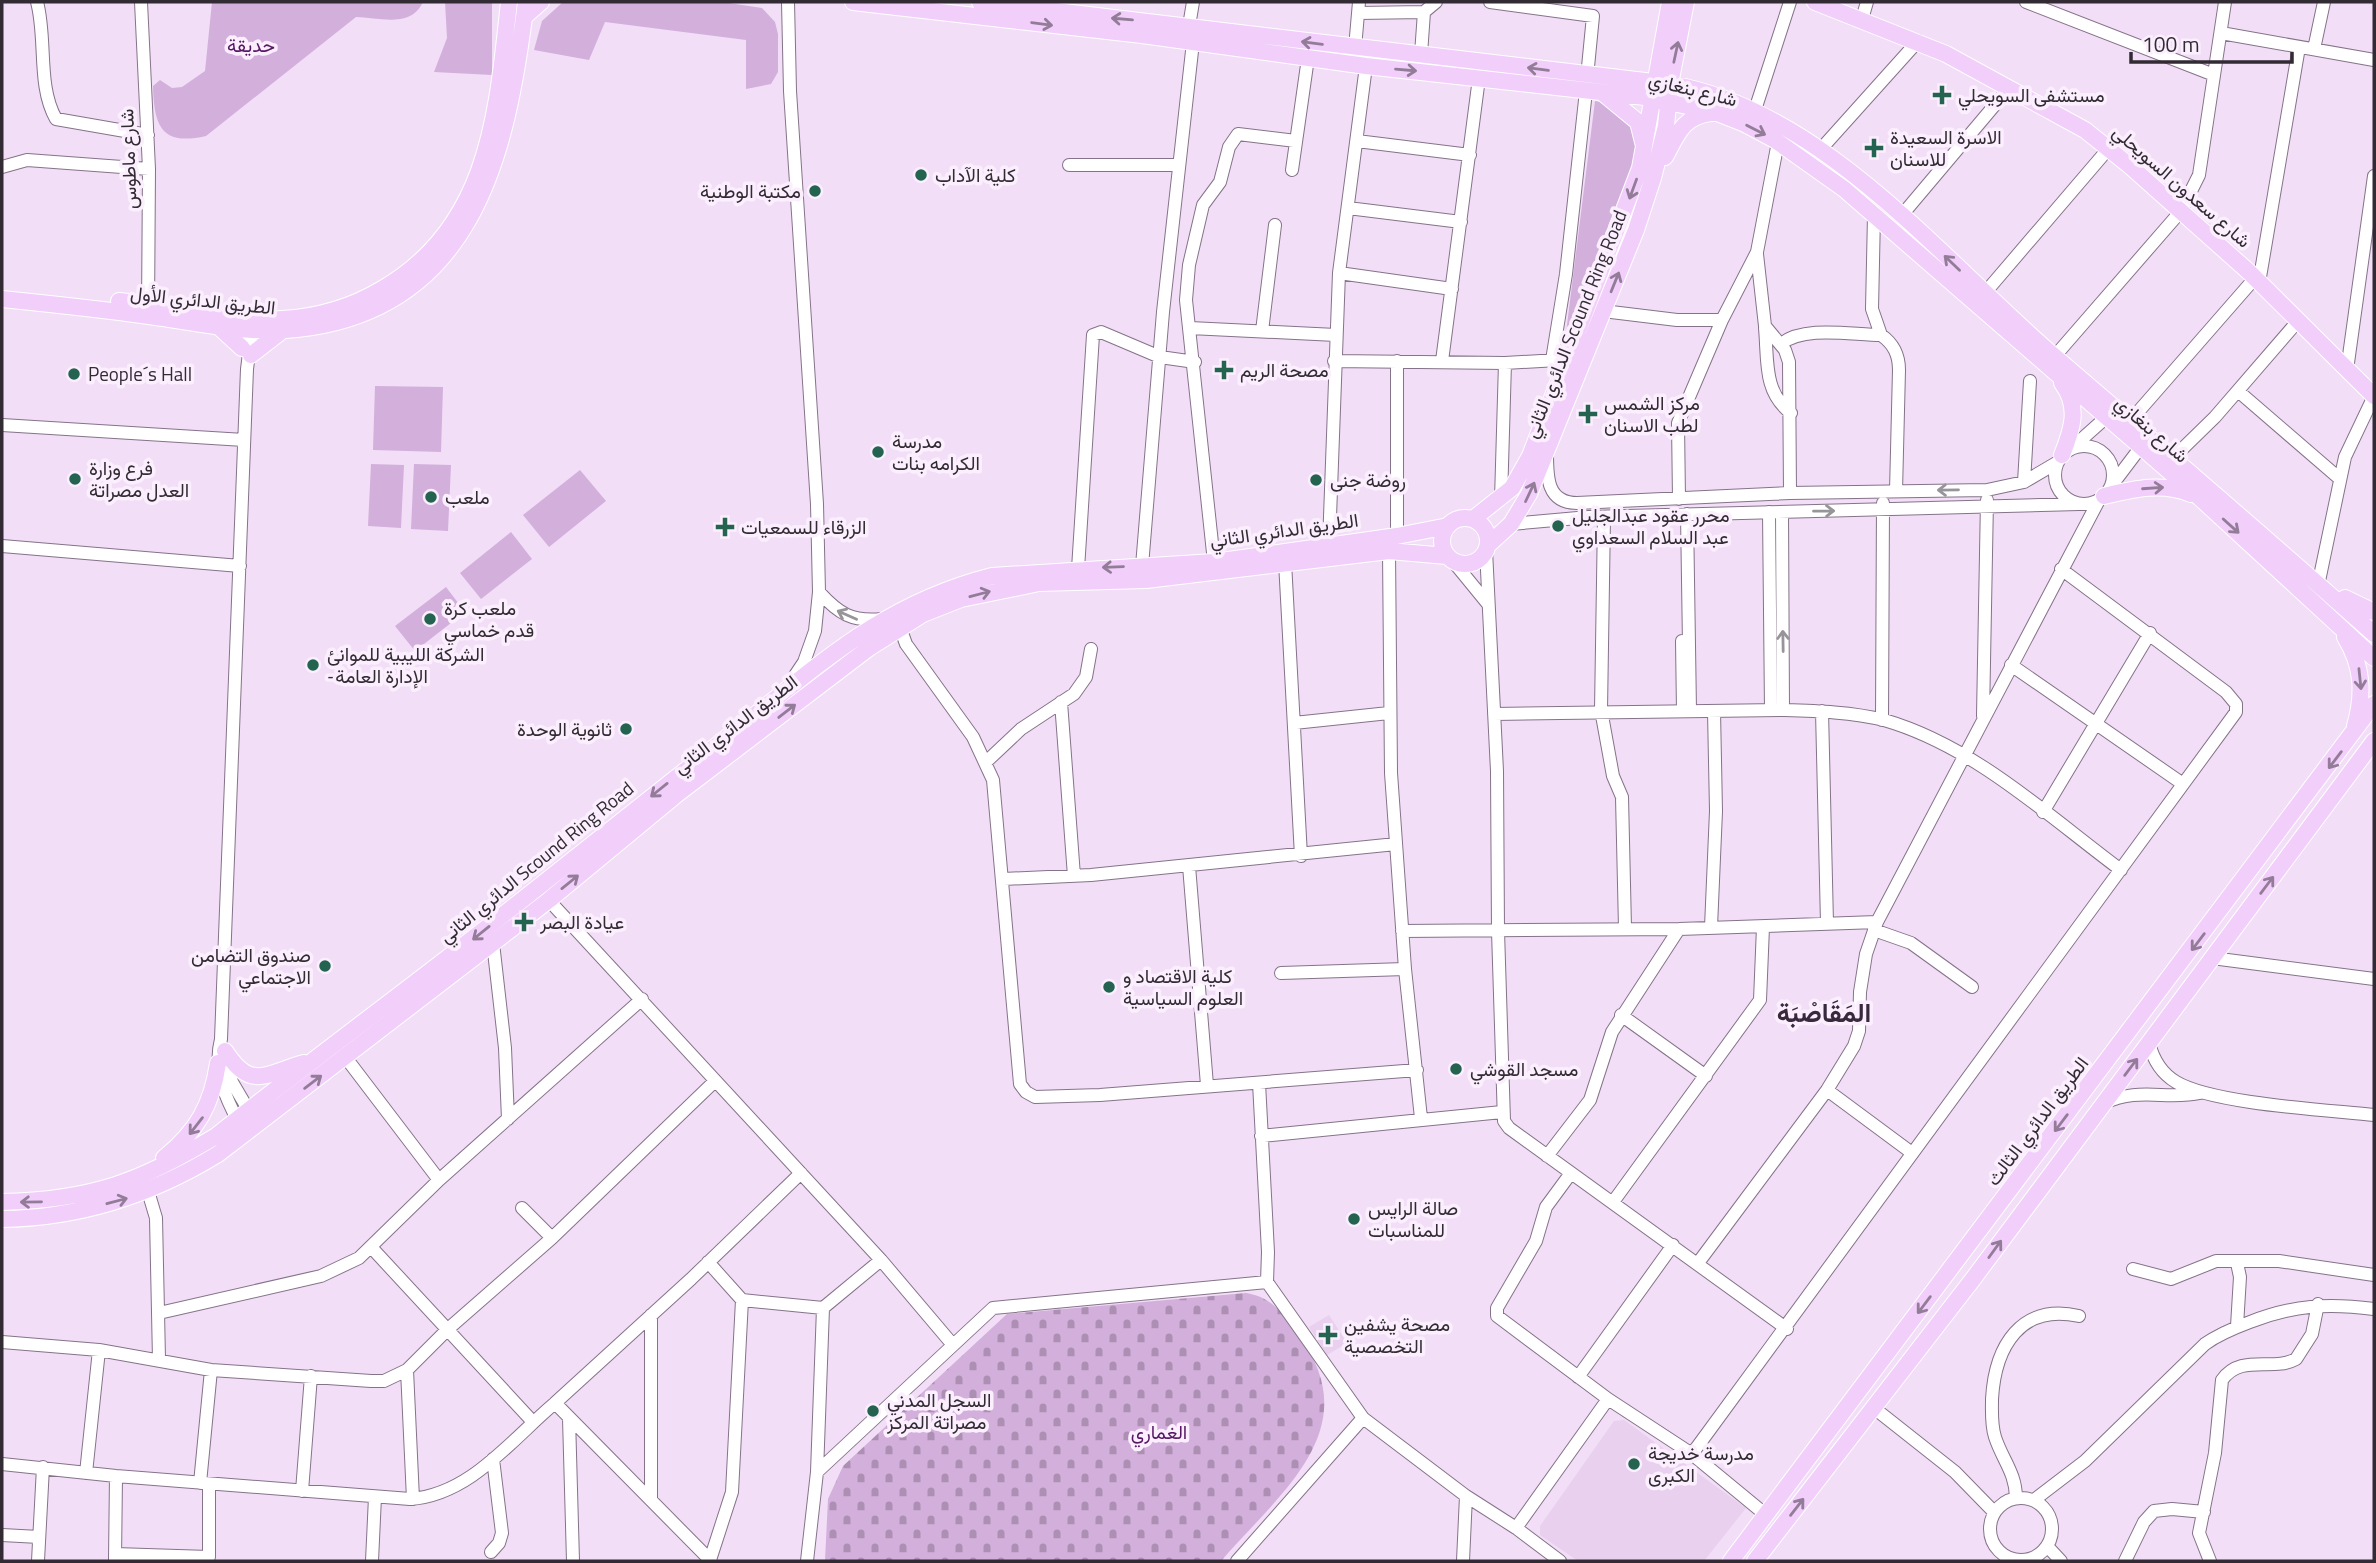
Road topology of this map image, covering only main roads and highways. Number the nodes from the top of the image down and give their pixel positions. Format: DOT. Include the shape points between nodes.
graph roads {
  1 [pos="541,2"];
  2 [pos="853,2"];
  3 [pos="981,2"];
  4 [pos="1670,2"];
  5 [pos="1686,2"];
  6 [pos="1815,2"];
  7 [pos="513,7"];
  8 [pos="1191,34"];
  9 [pos="1592,87"];
  10 [pos="1662,92"];
  11 [pos="1715,113"];
  12 [pos="1644,153"];
  13 [pos="1653,178"];
  14 [pos="2,290"];
  15 [pos="2,299"];
  16 [pos="148,310"];
  17 [pos="247,324"];
  18 [pos="218,326"];
  19 [pos="284,330"];
  20 [pos="2052,362"];
  21 [pos="2374,396"];
  22 [pos="2112,412"];
  23 [pos="2142,441"];
  24 [pos="2064,455"];
  25 [pos="2105,494"];
  26 [pos="2200,498"];
  27 [pos="1474,519"];
  28 [pos="1448,526"];
  29 [pos="1487,548"];
  30 [pos="1325,550"];
  31 [pos="1449,558"];
  32 [pos="2312,576"];
  33 [pos="2374,612"];
  34 [pos="892,619"];
  35 [pos="2337,623"];
  36 [pos="2374,634"];
  37 [pos="848,643"];
  38 [pos="2374,658"];
  39 [pos="2374,704"];
  40 [pos="757,724"];
  41 [pos="2351,738"];
  42 [pos="2374,742"];
  43 [pos="543,894"];
  44 [pos="340,1050"];
  45 [pos="313,1061"];
  46 [pos="247,1121"];
  47 [pos="144,1174"];
  48 [pos="2,1202"];
  49 [pos="2,1219"];
  50 [pos="1889,1352"];
  51 [pos="1907,1365"];
  52 [pos="1731,1561"];
  53 [pos="1755,1561"];
  1 -- 7 [label="main road"];
  2 -- 8 [label="main road, شارع بنغازي, one-way"];
  8 -- 3 [label="main road, شارع بنغازي, one-way"];
  4 -- 10 [label="main road"];
  10 -- 5 [label="main road, one-way"];
  6 -- 21 [label="main road, شارع سعدون السويحلي" via="1918,41 2085,130 2257,280"];
  7 -- 17 [label="main road, الطريق الدائري الأول" via="486,152 471,193 447,235 400,279 365,299 303,317"];
  7 -- 19 [label="main road, الطريق الدائري الأول" via="495,164 457,241 406,289 365,313"];
  8 -- 9 [label="main road, شارع بنغازي, one-way" via="1366,66"];
  9 -- 8 [label="main road, شارع بنغازي, one-way" via="1421,54"];
  9 -- 10 [label="main road, شارع بنغازي"];
  9 -- 12 [label="main road" via="1637,122"];
  10 -- 11 [label="main road, شارع بنغازي"];
  10 -- 12 [label="main road, الدائري الثاني Scound Ring Road"];
  10 -- 13 [label="main road, الدائري الثاني Scound Ring Road" via="1666,127"];
  20 -- 10 [label="main road, شارع بنغازي, one-way" via="1902,215 1821,149 1755,110 1712,94"];
  11 -- 13 [label="main road" via="1684,122"];
  11 -- 20 [label="main road, شارع بنغازي, one-way" via="1778,142"];
  12 -- 27 [label="main road, الدائري الثاني Scound Ring Road, one-way" via="1623,218 1559,360 1530,456 1512,488"];
  29 -- 13 [label="main road, الدائري الثاني Scound Ring Road, one-way" via="1511,524 1529,494"];
  14 -- 16 [label="main road, الطريق الدائري الأول"];
  15 -- 16 [label="main road, الطريق الدائري الأول"];
  16 -- 17 [label="main road, الطريق الدائري الأول"];
  16 -- 18 [label="main road, الطريق الدائري الأول"];
  17 -- 18 [label="main road, الطريق الدائري الأول"];
  17 -- 19 [label="main road, الطريق الدائري الأول"];
  18 -- 19 [label="main road" via="247,357"];
  20 -- 22 [label="main road, شارع بنغازي"];
  20 -- 24 [label="main road" via="2074,410"];
  22 -- 23 [label="main road, شارع بنغازي"];
  22 -- 23 [label="main road, شارع بنغازي" via="2131,420"];
  23 -- 26 [label="main road, شارع بنغازي"];
  23 -- 32 [label="main road, شارع بنغازي" via="2174,457"];
  25 -- 26 [label="main road, one-way" via="2158,487"];
  26 -- 35 [label="main road, شارع بنغازي, one-way"];
  27 -- 28 [label="main road" via="1457,519"];
  27 -- 29 [label="main road" via="1485,530"];
  28 -- 30 [label="main road, الطريق الدائري الثاني"];
  28 -- 31 [label="main road" via="1442,541"];
  29 -- 31 [label="main road" via="1471,563"];
  30 -- 31 [label="main road"];
  34 -- 30 [label="main road, الطريق الدائري الثاني, one-way" via="1039,583 1160,578 1285,562"];
  30 -- 34 [label="main road, الطريق الدائري الثاني, one-way" via="992,576 959,584"];
  32 -- 33 [label="main road" via="2353,604"];
  32 -- 36 [label="main road, شارع بنغازي"];
  34 -- 37 [label="main road, الطريق الدائري الثاني"];
  40 -- 34 [label="main road, الطريق الدائري الثاني, one-way"];
  35 -- 38 [label="main road, شارع بنغازي"];
  35 -- 41 [label="main road, one-way" via="2360,674 2360,704"];
  37 -- 40 [label="main road, الدائري الثاني Scound Ring Road" via="788,686"];
  39 -- 41 [label="main road, الطريق الدائري الثالث"];
  40 -- 43 [label="main road, الدائري الثاني Scound Ring Road"];
  41 -- 50 [label="main road, الطريق الدائري الثالث, one-way"];
  51 -- 42 [label="main road, one-way"];
  43 -- 44 [label="main road, الدائري الثاني Scound Ring Road, one-way"];
  43 -- 44 [label="main road" via="493,943"];
  44 -- 45 [label="main road, الدائري الثاني Scound Ring Road"];
  46 -- 44 [label="main road, one-way"];
  45 -- 46 [label="main road, الدائري الثاني Scound Ring Road"];
  45 -- 47 [label="main road, one-way" via="255,1077 244,1074 221,1051 215,1086 199,1125"];
  46 -- 47 [label="main road"];
  49 -- 46 [label="main road, one-way" via="90,1207 147,1191 187,1173"];
  47 -- 48 [label="main road, one-way" via="119,1186 64,1199"];
  50 -- 51 [label="main road"];
  50 -- 52 [label="main road, الطريق الدائري الثالث"];
  53 -- 51 [label="main road, one-way"];
}
